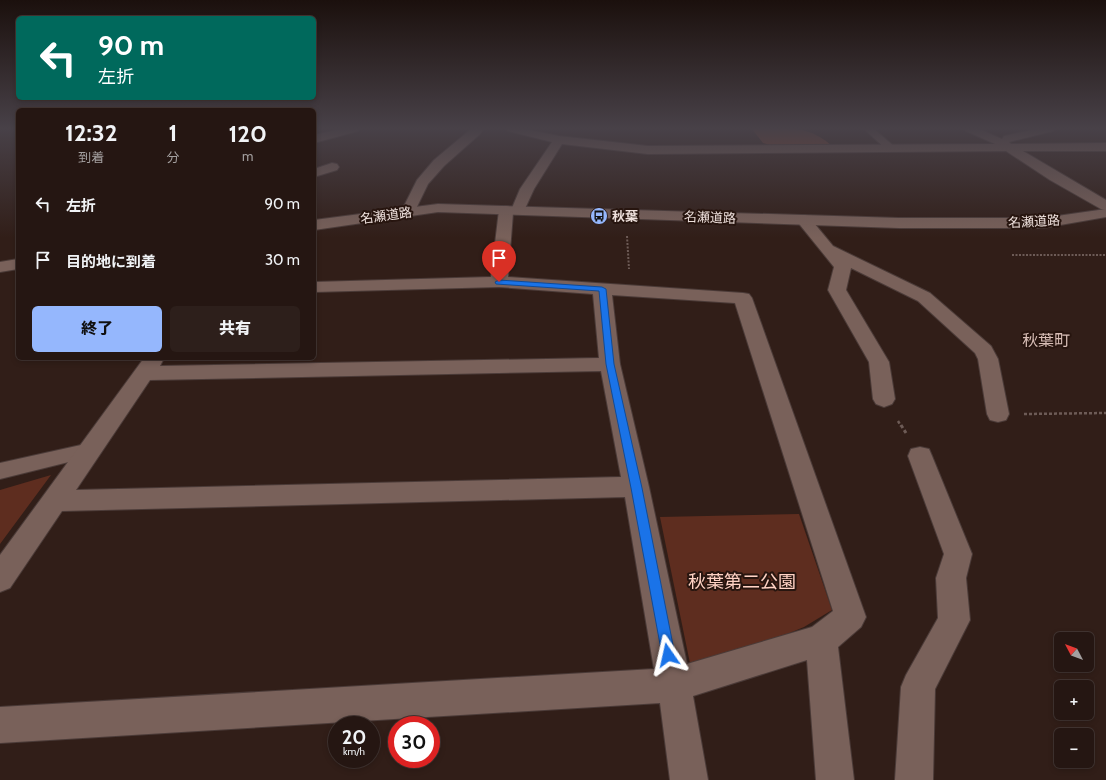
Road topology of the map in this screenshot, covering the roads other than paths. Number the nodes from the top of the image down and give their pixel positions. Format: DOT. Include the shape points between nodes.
graph roads {
  1 [pos="437,165"];
  2 [pos="542,165"];
  3 [pos="1036,165"];
  4 [pos="332,167"];
  5 [pos="316,172"];
  6 [pos="512,210"];
  7 [pos="408,212"];
  8 [pos="1105,212"];
  9 [pos="804,220"];
  10 [pos="316,225"];
  11 [pos="827,249"];
  12 [pos="16,264"];
  13 [pos="0,267"];
  14 [pos="499,282"];
  15 [pos="316,287"];
  16 [pos="602,289"];
  17 [pos="610,364"];
  18 [pos="150,365"];
  19 [pos="884,399"];
  20 [pos="998,414"];
  21 [pos="90,450"];
  22 [pos="920,456"];
  23 [pos="0,471"];
  24 [pos="636,488"];
  25 [pos="55,501"];
  26 [pos="0,579"];
  27 [pos="821,640"];
  28 [pos="674,685"];
  29 [pos="0,725"];
  30 [pos="689,780"];
  31 [pos="835,780"];
  32 [pos="914,780"];
  1 -- 7 [label="street" via="422,183"];
  2 -- 6 [label="street"];
  3 -- 8 [label="street"];
  4 -- 5 [label="street"];
  6 -- 7 [label="street, 名瀬道路" via="438,208"];
  6 -- 9 [label="street, 名瀬道路"];
  6 -- 14 [label="street"];
  7 -- 10 [label="street, 名瀬道路"];
  8 -- 9 [label="street, 名瀬道路" via="1044,223"];
  9 -- 11 [label="street"];
  11 -- 19 [label="street" via="844,266 837,290 879,362"];
  11 -- 20 [label="street" via="924,297 984,350"];
  12 -- 13 [label="street"];
  14 -- 15 [label="street"];
  14 -- 16 [label="street"];
  16 -- 17 [label="street"];
  16 -- 27 [label="street" via="742,298 850,617"];
  17 -- 18 [label="street"];
  17 -- 24 [label="street"];
  18 -- 21 [label="street"];
  21 -- 23 [label="lane"];
  21 -- 25 [label="street"];
  22 -- 32 [label="street" via="958,554 951,578 954,620 918,686"];
  24 -- 25 [label="street"];
  24 -- 28 [label="street"];
  25 -- 26 [label="street"];
  27 -- 28 [label="street"];
  27 -- 31 [label="street"];
  28 -- 29 [label="street"];
  28 -- 30 [label="street"];
}
